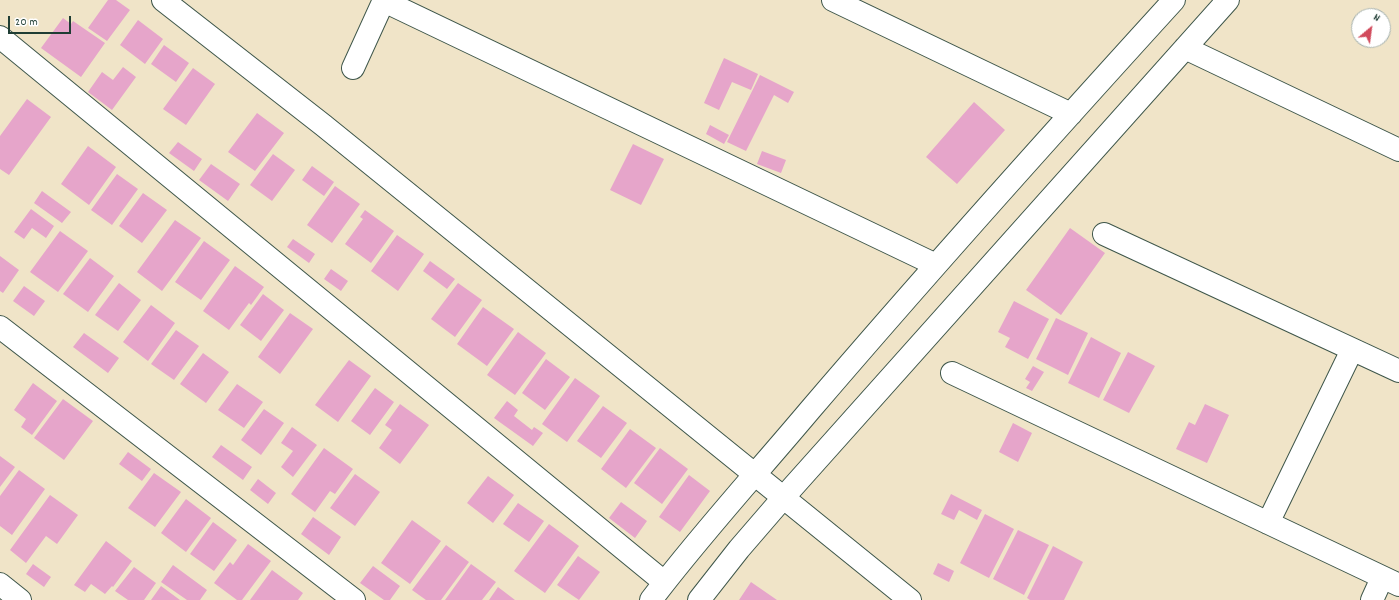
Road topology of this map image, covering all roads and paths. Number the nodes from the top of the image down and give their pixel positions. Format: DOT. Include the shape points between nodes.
graph roads {
  1 [pos="163,0"];
  2 [pos="384,0"];
  3 [pos="833,0"];
  4 [pos="1174,0"];
  5 [pos="1228,0"];
  6 [pos="0,38"];
  7 [pos="1185,48"];
  8 [pos="353,68"];
  9 [pos="1071,114"];
  10 [pos="1399,150"];
  11 [pos="1104,234"];
  12 [pos="936,265"];
  13 [pos="0,327"];
  14 [pos="1352,350"];
  15 [pos="1399,371"];
  16 [pos="952,373"];
  17 [pos="756,474"];
  18 [pos="783,498"];
  19 [pos="1268,523"];
  20 [pos="664,582"];
  21 [pos="1391,582"];
  22 [pos="0,584"];
  23 [pos="20,600"];
  24 [pos="354,600"];
  25 [pos="651,600"];
  26 [pos="699,600"];
  27 [pos="910,600"];
  28 [pos="1372,600"];
  1 -- 17 [label="street" via="323,124"];
  2 -- 8 [label="street"];
  2 -- 12 [label="street"];
  3 -- 9 [label="street"];
  4 -- 9 [label="street"];
  5 -- 7 [label="street"];
  6 -- 20 [label="street"];
  7 -- 10 [label="street"];
  7 -- 18 [label="street"];
  9 -- 12 [label="street"];
  11 -- 14 [label="street"];
  12 -- 17 [label="street"];
  13 -- 24 [label="street"];
  14 -- 15 [label="street"];
  14 -- 19 [label="street"];
  16 -- 19 [label="street"];
  17 -- 18 [label="street"];
  17 -- 20 [label="street"];
  18 -- 26 [label="street"];
  18 -- 27 [label="street"];
  19 -- 21 [label="street"];
  20 -- 25 [label="street"];
  21 -- 28 [label="street"];
  22 -- 23 [label="street"];
}
